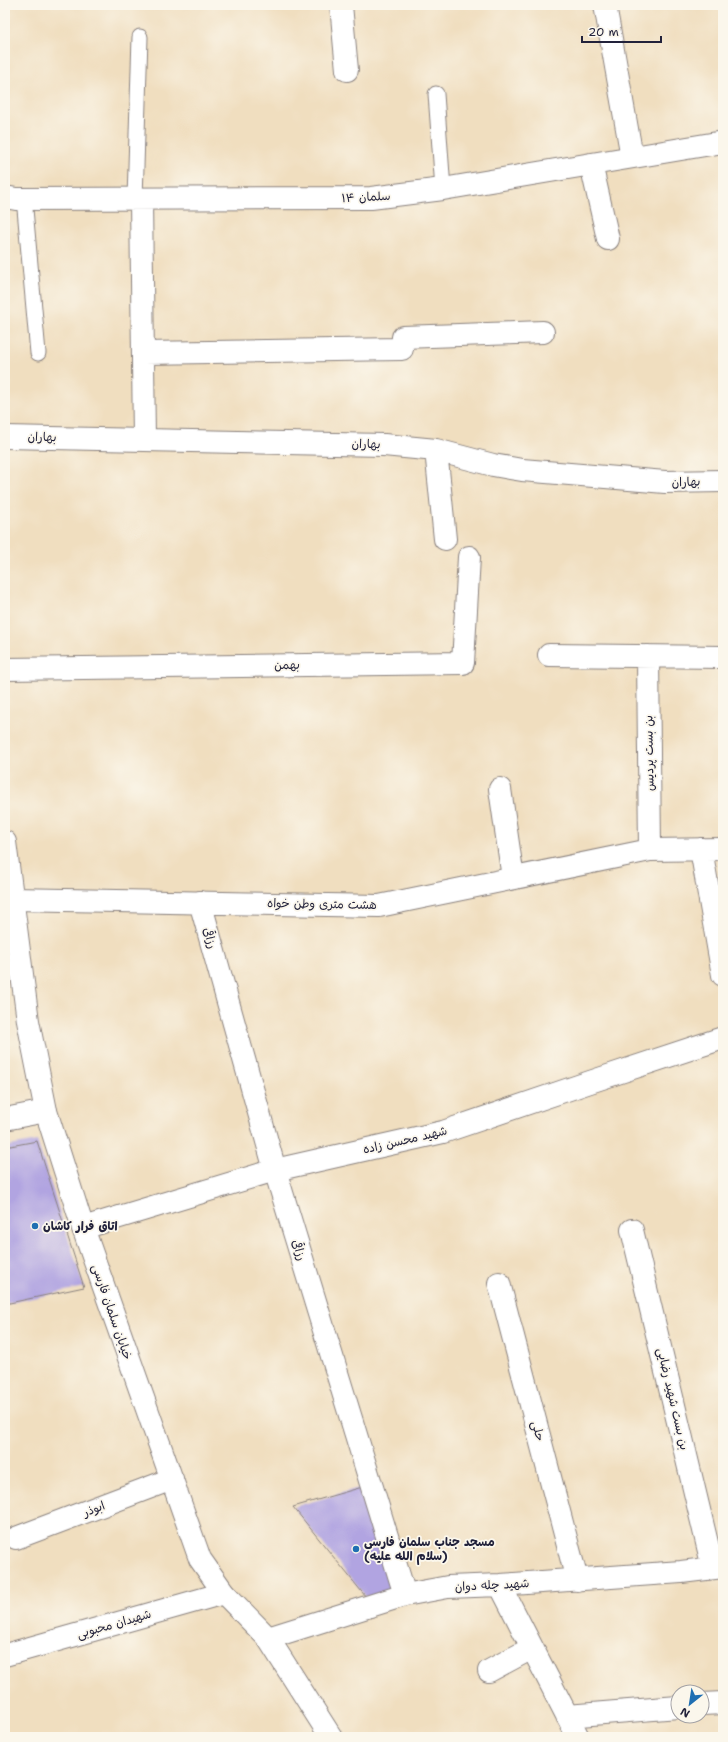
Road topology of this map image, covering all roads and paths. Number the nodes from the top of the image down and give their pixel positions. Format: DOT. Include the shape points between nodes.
graph roads {
  1 [pos="341,5"];
  2 [pos="605,5"];
  3 [pos="140,38"];
  4 [pos="346,70"];
  5 [pos="436,94"];
  6 [pos="723,142"];
  7 [pos="632,157"];
  8 [pos="591,164"];
  9 [pos="443,189"];
  10 [pos="14,198"];
  11 [pos="138,199"];
  12 [pos="608,239"];
  13 [pos="543,332"];
  14 [pos="143,352"];
  15 [pos="38,353"];
  16 [pos="5,436"];
  17 [pos="144,439"];
  18 [pos="436,450"];
  19 [pos="723,481"];
  20 [pos="445,539"];
  21 [pos="469,557"];
  22 [pos="549,655"];
  23 [pos="648,656"];
  24 [pos="723,657"];
  25 [pos="5,669"];
  26 [pos="500,789"];
  27 [pos="5,842"];
  28 [pos="701,849"];
  29 [pos="650,850"];
  30 [pos="723,850"];
  31 [pos="513,878"];
  32 [pos="12,898"];
  33 [pos="200,902"];
  34 [pos="723,975"];
  35 [pos="723,1038"];
  36 [pos="46,1111"];
  37 [pos="5,1119"];
  38 [pos="275,1170"];
  39 [pos="83,1228"];
  40 [pos="632,1230"];
  41 [pos="499,1283"];
  42 [pos="172,1479"];
  43 [pos="16,1538"];
  44 [pos="718,1568"];
  45 [pos="577,1580"];
  46 [pos="500,1586"];
  47 [pos="224,1593"];
  48 [pos="405,1595"];
  49 [pos="268,1638"];
  50 [pos="532,1648"];
  51 [pos="5,1655"];
  52 [pos="489,1671"];
  53 [pos="723,1703"];
  54 [pos="710,1704"];
  55 [pos="670,1708"];
  56 [pos="567,1716"];
  57 [pos="330,1737"];
  58 [pos="578,1737"];
  1 -- 4 [label="street"];
  2 -- 7 [label="street"];
  3 -- 11 [label="lane"];
  5 -- 9 [label="lane"];
  6 -- 7 [label="street, سلمان ۱۴"];
  7 -- 8 [label="street, سلمان ۱۴"];
  8 -- 9 [label="street, سلمان ۱۴"];
  8 -- 12 [label="street"];
  9 -- 11 [label="street, سلمان ۱۴" via="372,198"];
  10 -- 11 [label="street, سلمان ۱۴"];
  10 -- 15 [label="lane"];
  11 -- 14 [label="street"];
  13 -- 14 [label="street" via="403,337 402,349"];
  14 -- 17 [label="street"];
  16 -- 17 [label="street, بهاران"];
  17 -- 18 [label="street, بهاران" via="384,445"];
  18 -- 19 [label="street, بهاران" via="522,470 665,482"];
  18 -- 20 [label="street"];
  21 -- 25 [label="street, بهمن" via="463,663"];
  22 -- 23 [label="street"];
  23 -- 24 [label="street"];
  23 -- 29 [label="street, بن بست پردیس"];
  26 -- 31 [label="street"];
  27 -- 32 [label="street, خیابان سلمان فارسی"];
  28 -- 29 [label="street, هشت متری وطن خواه"];
  28 -- 30 [label="street, هشت متری وطن خواه"];
  28 -- 34 [label="street"];
  29 -- 31 [label="street, هشت متری وطن خواه"];
  31 -- 33 [label="street, هشت متری وطن خواه" via="379,906"];
  32 -- 33 [label="street, هشت متری وطن خواه"];
  32 -- 36 [label="street, خیابان سلمان فارسی" via="28,1021"];
  33 -- 38 [label="street, رزاقی"];
  35 -- 38 [label="street, شهید محسن زاده" via="443,1132"];
  36 -- 37 [label="street"];
  36 -- 39 [label="street, خیابان سلمان فارسی"];
  38 -- 39 [label="street, شهید محسن زاده"];
  38 -- 48 [label="street, رزاقی"];
  39 -- 42 [label="street, خیابان سلمان فارسی"];
  40 -- 44 [label="street, بن بست شهید رضایی"];
  41 -- 45 [label="street, حلی"];
  42 -- 43 [label="street, ابوذر"];
  42 -- 47 [label="street, خیابان سلمان فارسی" via="200,1559"];
  44 -- 45 [label="street, شهید چله دوان"];
  45 -- 46 [label="street, شهید چله دوان"];
  46 -- 48 [label="street, شهید چله دوان" via="448,1587"];
  46 -- 50 [label="street"];
  47 -- 49 [label="street, خیابان سلمان فارسی"];
  47 -- 51 [label="street, شهیدان محبوبی"];
  48 -- 49 [label="street, شهید چله دوان"];
  49 -- 57 [label="street, خیابان سلمان فارسی"];
  50 -- 52 [label="street"];
  50 -- 56 [label="street"];
  53 -- 54 [label="street"];
  55 -- 56 [label="street"];
  56 -- 58 [label="street"];
}
